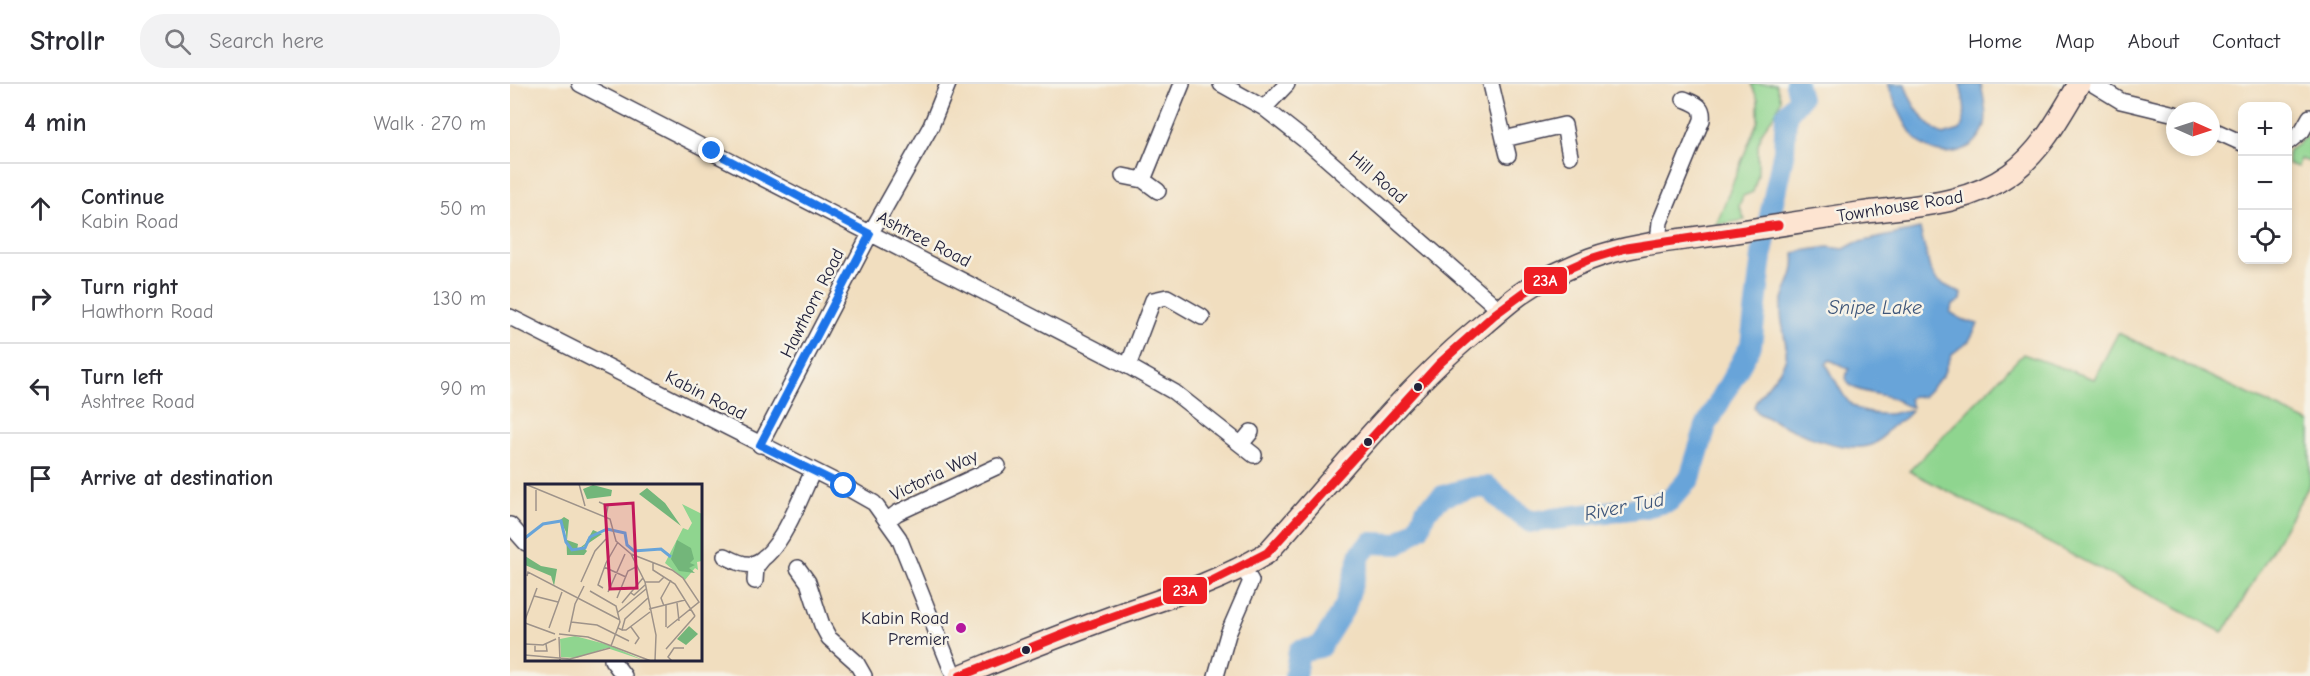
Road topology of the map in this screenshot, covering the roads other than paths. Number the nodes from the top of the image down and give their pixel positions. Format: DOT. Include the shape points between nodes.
graph roads {
  1 [pos="580,84"];
  2 [pos="948,84"];
  3 [pos="1182,84"];
  4 [pos="1221,84"];
  5 [pos="1287,84"];
  6 [pos="1491,84"];
  7 [pos="2079,84"];
  8 [pos="2093,84"];
  9 [pos="1684,99"];
  10 [pos="1264,108"];
  11 [pos="2166,112"];
  12 [pos="2310,117"];
  13 [pos="2220,133"];
  14 [pos="1504,139"];
  15 [pos="2292,139"];
  16 [pos="2238,141"];
  17 [pos="1508,155"];
  18 [pos="1570,156"];
  19 [pos="1123,176"];
  20 [pos="1143,180"];
  21 [pos="1158,191"];
  22 [pos="870,234"];
  23 [pos="1658,243"];
  24 [pos="1500,310"];
  25 [pos="510,317"];
  26 [pos="1202,317"];
  27 [pos="1128,366"];
  28 [pos="1251,432"];
  29 [pos="1241,444"];
  30 [pos="760,445"];
  31 [pos="1254,455"];
  32 [pos="998,466"];
  33 [pos="813,471"];
  34 [pos="888,520"];
  35 [pos="510,525"];
  36 [pos="525,542"];
  37 [pos="725,556"];
  38 [pos="764,557"];
  39 [pos="798,568"];
  40 [pos="1243,568"];
  41 [pos="755,581"];
  42 [pos="613,661"];
  43 [pos="624,676"];
  44 [pos="864,676"];
  45 [pos="954,676"];
  46 [pos="960,676"];
  47 [pos="1216,676"];
  1 -- 22 [label="street, Ashtree Road"];
  2 -- 22 [label="street, Hawthorn Road" via="931,126"];
  3 -- 20 [label="street"];
  4 -- 10 [label="street, Hill Road"];
  5 -- 10 [label="street"];
  6 -- 14 [label="street"];
  7 -- 23 [label="street, Townhouse Road" via="2032,154 2011,173 1970,196 1927,206"];
  8 -- 11 [label="street" via="2121,101"];
  9 -- 23 [label="street" via="1699,105 1702,120 1660,222"];
  10 -- 24 [label="street, Hill Road"];
  12 -- 15 [label="street"];
  13 -- 16 [label="street"];
  14 -- 17 [label="street"];
  14 -- 18 [label="street" via="1572,124"];
  19 -- 20 [label="street"];
  20 -- 21 [label="street"];
  22 -- 27 [label="street, Ashtree Road"];
  22 -- 30 [label="street, Hawthorn Road"];
  23 -- 24 [label="street, Townhouse Road" via="1592,258 1542,281"];
  24 -- 40 [label="street, Townhouse Road" via="1448,353 1267,553"];
  25 -- 30 [label="street, Kabin Road"];
  26 -- 27 [label="street" via="1167,297 1153,300"];
  27 -- 29 [label="street, Ashtree Road" via="1174,392"];
  28 -- 29 [label="street"];
  29 -- 31 [label="street, Ashtree Road"];
  30 -- 33 [label="street, Kabin Road"];
  32 -- 34 [label="street, Victoria Way"];
  33 -- 34 [label="street, Kabin Road" via="874,503"];
  33 -- 38 [label="street" via="783,533"];
  34 -- 45 [label="street, Kabin Road" via="899,538"];
  35 -- 36 [label="street"];
  37 -- 38 [label="street" via="746,564"];
  38 -- 41 [label="street" via="756,567"];
  39 -- 44 [label="street" via="808,582 829,638 856,662"];
  40 -- 46 [label="street, Townhouse Road"];
  40 -- 47 [label="street" via="1251,581 1228,634"];
  42 -- 43 [label="street"];
}
